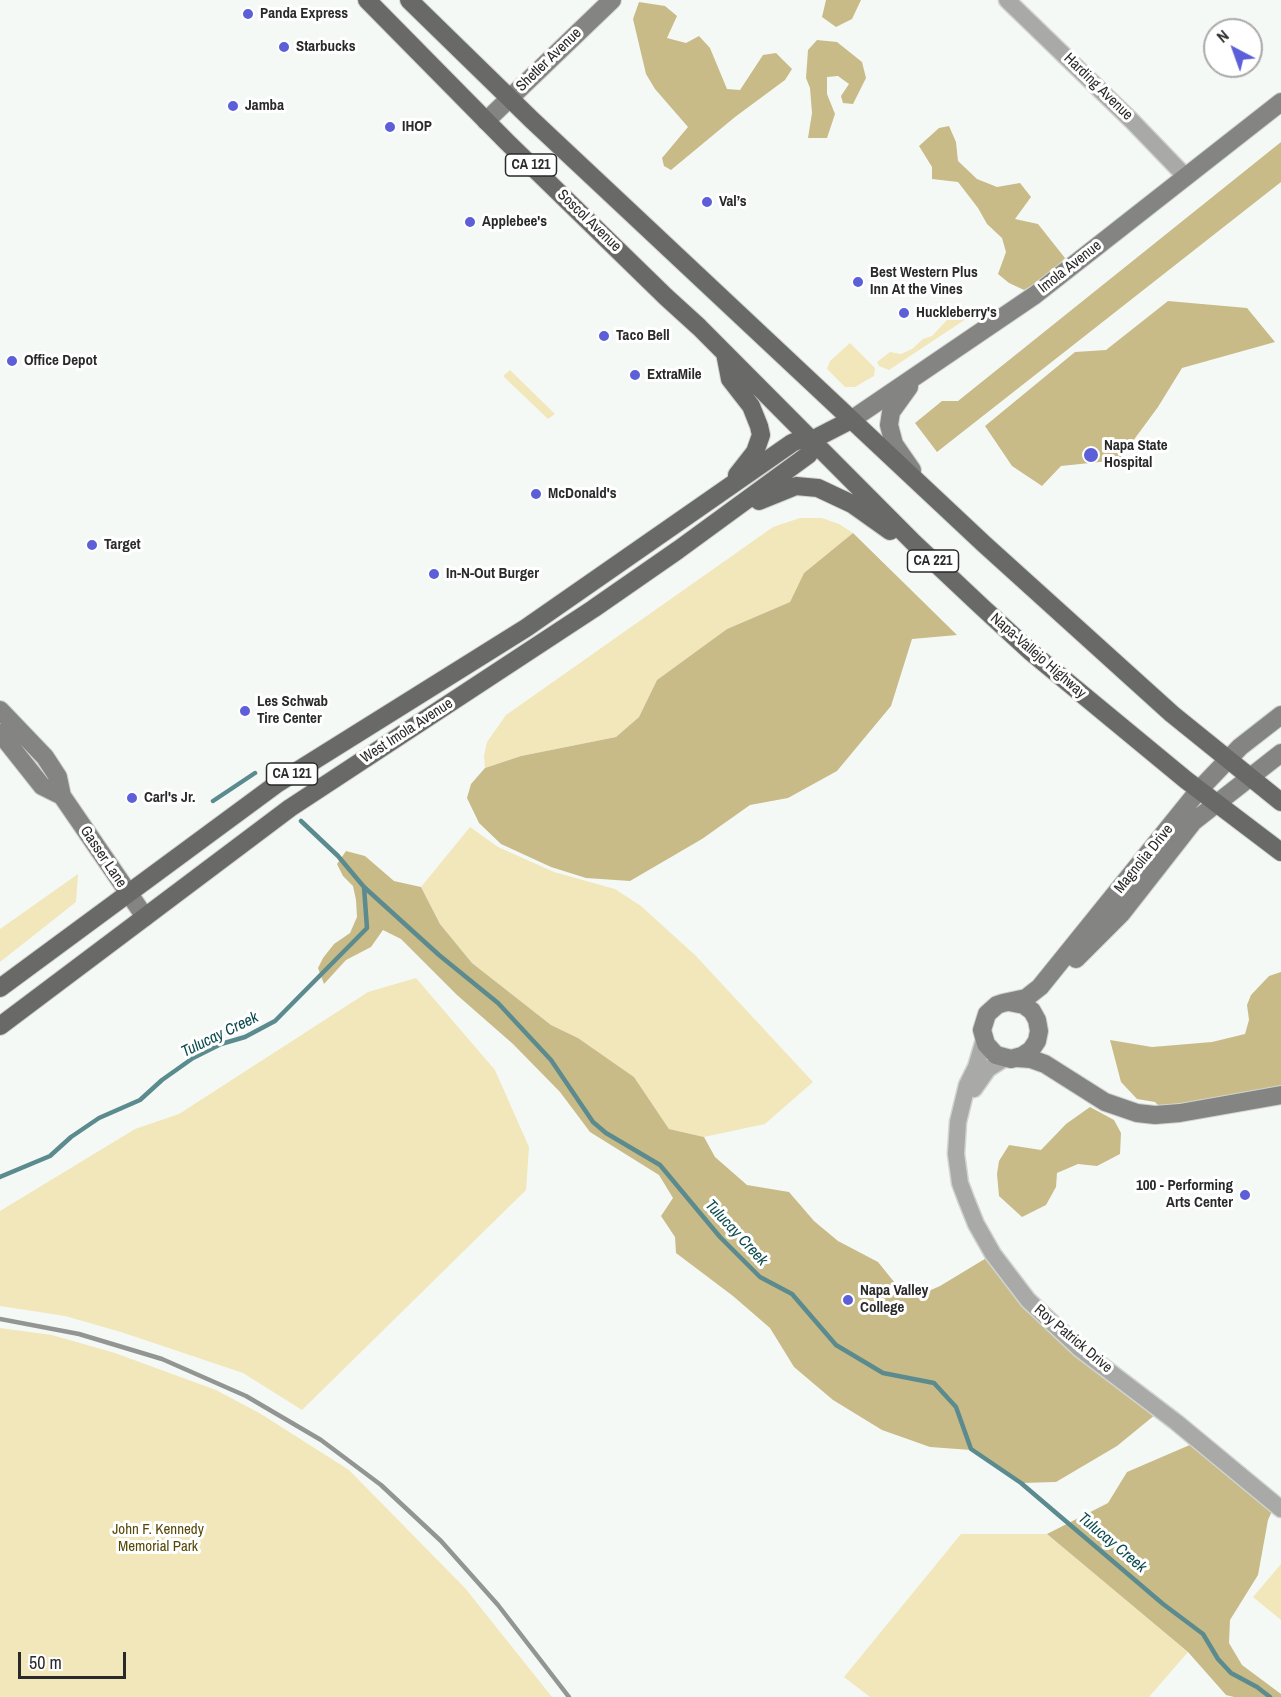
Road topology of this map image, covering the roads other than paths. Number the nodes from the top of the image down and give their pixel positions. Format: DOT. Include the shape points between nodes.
graph roads {
  1 [pos="367,0"];
  2 [pos="409,0"];
  3 [pos="612,0"];
  4 [pos="1007,0"];
  5 [pos="510,98"];
  6 [pos="1281,102"];
  7 [pos="486,121"];
  8 [pos="1186,177"];
  9 [pos="699,327"];
  10 [pos="725,352"];
  11 [pos="920,373"];
  12 [pos="851,420"];
  13 [pos="812,440"];
  14 [pos="715,497"];
  15 [pos="938,501"];
  16 [pos="678,550"];
  17 [pos="937,565"];
  18 [pos="442,682"];
  19 [pos="455,700"];
  20 [pos="0,710"];
  21 [pos="1281,715"];
  22 [pos="0,733"];
  23 [pos="1281,753"];
  24 [pos="1229,759"];
  25 [pos="1250,776"];
  26 [pos="1199,790"];
  27 [pos="62,796"];
  28 [pos="1281,802"];
  29 [pos="1217,804"];
  30 [pos="1281,852"];
  31 [pos="128,893"];
  32 [pos="145,917"];
  33 [pos="0,988"];
  34 [pos="1009,1002"];
  35 [pos="1038,1025"];
  36 [pos="0,1026"];
  37 [pos="984,1040"];
  38 [pos="1011,1058"];
  39 [pos="1070,1078"];
  40 [pos="1281,1095"];
  41 [pos="962,1111"];
  42 [pos="1281,1509"];
  1 -- 7 [label="main road, Soscol Avenue / CA 121"];
  2 -- 5 [label="main road, CA 121"];
  3 -- 5 [label="street, Shetler Avenue"];
  4 -- 8 [label="street, Harding Avenue"];
  5 -- 7 [label="street, Shetler Avenue"];
  5 -- 12 [label="main road, CA 121"];
  6 -- 8 [label="street, Imola Avenue"];
  7 -- 9 [label="main road, Soscol Avenue / CA 121"];
  8 -- 11 [label="street, Imola Avenue" via="1035,295"];
  9 -- 10 [label="main road, Soscol Avenue / CA 221"];
  10 -- 13 [label="main road, Soscol Avenue / CA 221"];
  10 -- 14 [label="main road, CA 121" via="730,379 751,406 761,437 750,459"];
  11 -- 12 [label="street, Imola Avenue"];
  11 -- 15 [label="street" via="891,412 889,431 898,452"];
  12 -- 13 [label="main road, West Imola Avenue / CA 121"];
  12 -- 15 [label="main road, CA 221"];
  13 -- 14 [label="main road, West Imola Avenue" via="792,443"];
  13 -- 16 [label="main road, West Imola Avenue / CA 121" via="808,455"];
  13 -- 17 [label="main road, Napa-Vallejo Highway / CA 221"];
  14 -- 18 [label="main road, West Imola Avenue / CA 121"];
  15 -- 24 [label="main road, CA 221" via="1172,714"];
  16 -- 17 [label="main road" via="759,501 804,486 825,490 846,501"];
  16 -- 19 [label="main road, West Imola Avenue / CA 121"];
  17 -- 26 [label="main road, Napa-Vallejo Highway / CA 221" via="1031,652"];
  18 -- 19 [label="street"];
  18 -- 31 [label="main road, West Imola Avenue / CA 121" via="278,783"];
  19 -- 32 [label="main road, West Imola Avenue / CA 121" via="290,808"];
  20 -- 27 [label="street, Gasser Lane" via="45,756 58,777"];
  21 -- 24 [label="street, Magnolia Drive"];
  22 -- 27 [label="street, Gasser Lane" via="42,786"];
  23 -- 25 [label="street, Magnolia Drive"];
  24 -- 25 [label="main road, CA 221"];
  24 -- 26 [label="street, Magnolia Drive"];
  25 -- 28 [label="main road, CA 221"];
  25 -- 29 [label="street, Magnolia Drive"];
  26 -- 29 [label="main road, Napa-Vallejo Highway / CA 221"];
  26 -- 34 [label="street, Magnolia Drive" via="1040,987 1026,998"];
  27 -- 31 [label="street, Gasser Lane"];
  29 -- 30 [label="main road, Napa-Vallejo Highway / CA 221"];
  29 -- 35 [label="street, Magnolia Drive" via="1193,822 1121,914 1066,972 1043,1001"];
  31 -- 32 [label="street, Gasser Lane"];
  31 -- 33 [label="main road, West Imola Avenue / CA 121"];
  32 -- 36 [label="main road, West Imola Avenue / CA 121"];
  34 -- 35 [label="street" via="1032,1011"];
  34 -- 37 [label="street, Magnolia Drive" via="997,1005 987,1014 982,1024"];
  35 -- 38 [label="street, Magnolia Drive" via="1034,1046 1027,1054"];
  35 -- 39 [label="street" via="1041,1044"];
  37 -- 38 [label="street" via="992,1052"];
  37 -- 41 [label="street, Roy Patrick Drive"];
  38 -- 39 [label="street" via="1031,1059"];
  38 -- 41 [label="street, Roy Patrick Drive" via="983,1075"];
  39 -- 40 [label="street" via="1105,1102 1146,1114 1180,1113"];
  41 -- 42 [label="street, Roy Patrick Drive" via="956,1154 963,1191 993,1254 1020,1290 1080,1348"];
}
